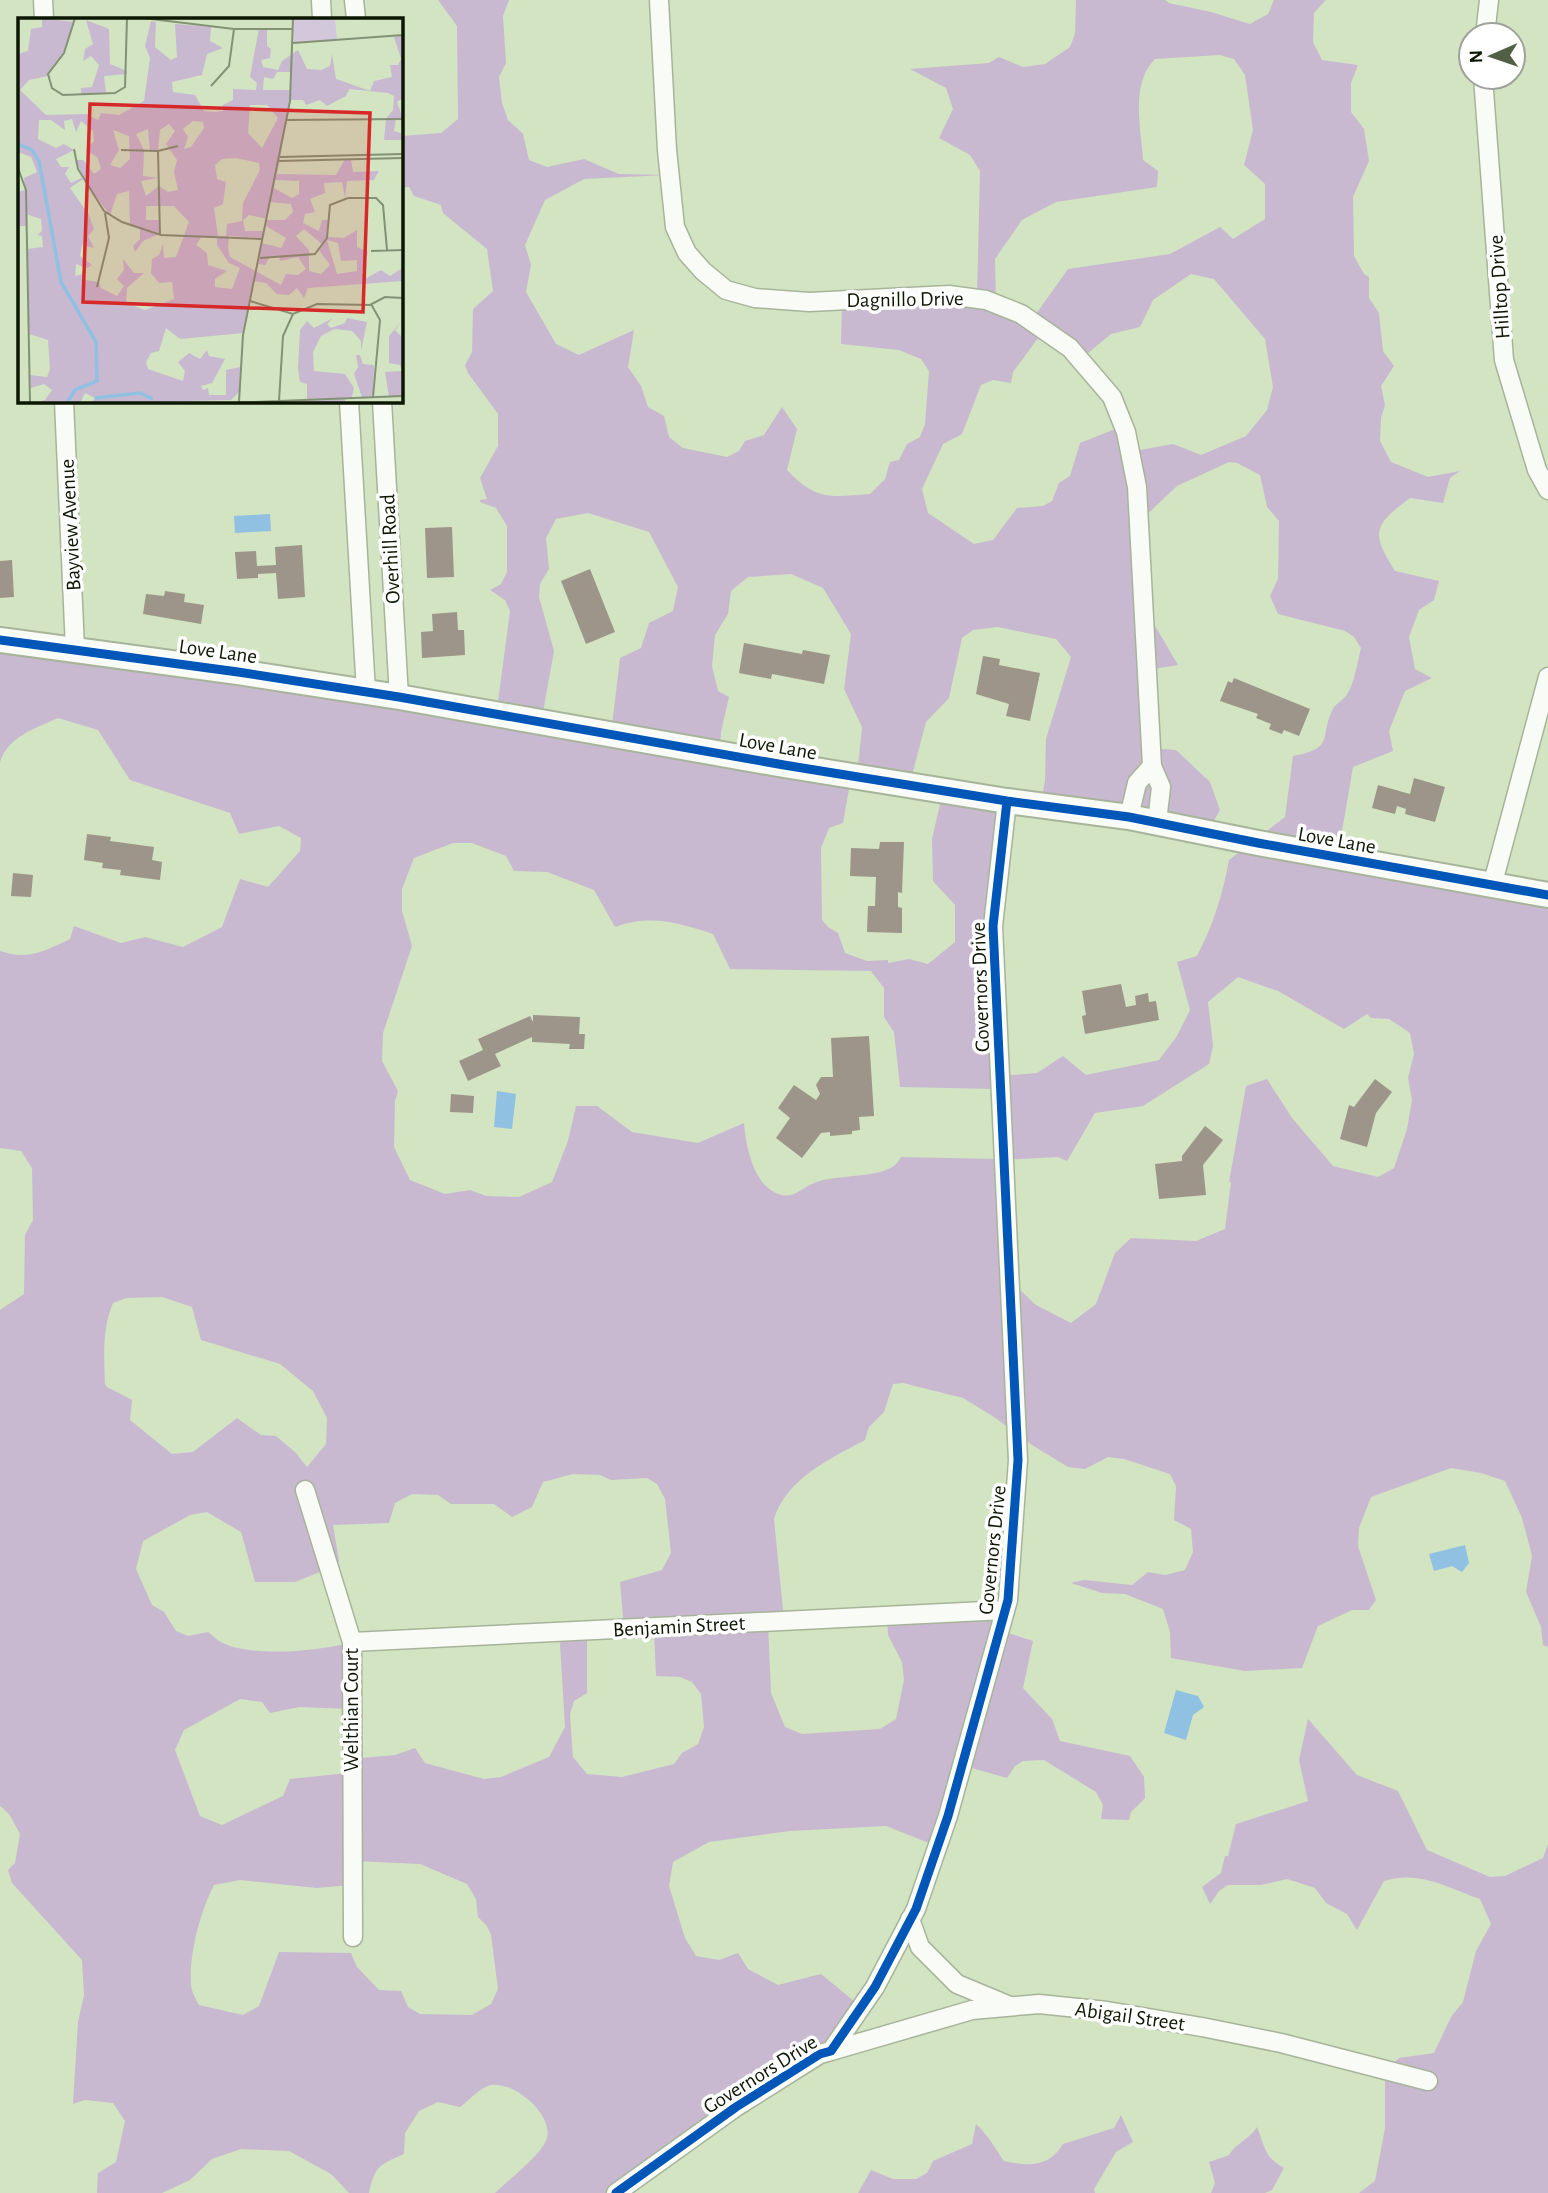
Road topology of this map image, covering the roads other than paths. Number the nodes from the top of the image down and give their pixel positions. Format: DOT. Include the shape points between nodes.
graph roads {
  1 [pos="43,0"];
  2 [pos="321,0"];
  3 [pos="354,0"];
  4 [pos="659,0"];
  5 [pos="1489,0"];
  6 [pos="44,18"];
  7 [pos="322,18"];
  8 [pos="356,18"];
  9 [pos="1487,21"];
  10 [pos="1484,91"];
  11 [pos="64,402"];
  12 [pos="349,402"];
  13 [pos="382,402"];
  14 [pos="1548,490"];
  15 [pos="0,640"];
  16 [pos="75,649"];
  17 [pos="1548,677"];
  18 [pos="366,692"];
  19 [pos="399,697"];
  20 [pos="1152,766"];
  21 [pos="1007,801"];
  22 [pos="1129,817"];
  23 [pos="1157,822"];
  24 [pos="1492,886"];
  25 [pos="1548,895"];
  26 [pos="305,1490"];
  27 [pos="1005,1610"];
  28 [pos="352,1642"];
  29 [pos="910,1919"];
  30 [pos="353,1937"];
  31 [pos="1012,2007"];
  32 [pos="831,2051"];
  33 [pos="1428,2081"];
  34 [pos="616,2193"];
  1 -- 6 [label="street"];
  2 -- 7 [label="street"];
  3 -- 8 [label="street"];
  4 -- 20 [label="street, Dagnillo Drive" via="675,226 687,253 703,271 726,290 755,298 809,302 948,295 986,300 1021,314 1070,348 1112,397 1126,432 1137,487"];
  5 -- 9 [label="street"];
  10 -- 14 [label="street, Hilltop Drive" via="1504,360 1536,470"];
  11 -- 16 [label="street, Bayview Avenue"];
  12 -- 18 [label="street, Overhill Road"];
  13 -- 19 [label="street, Overhill Road"];
  15 -- 16 [label="street, Love Lane"];
  16 -- 18 [label="street, Love Lane"];
  17 -- 24 [label="street"];
  18 -- 19 [label="street, Love Lane"];
  19 -- 21 [label="street, Love Lane"];
  20 -- 22 [label="street" via="1137,783"];
  20 -- 23 [label="street, Dagnillo Drive" via="1161,787"];
  21 -- 22 [label="street, Love Lane"];
  21 -- 27 [label="street, Governors Drive" via="993,926 1018,1460"];
  22 -- 23 [label="street, Love Lane"];
  23 -- 24 [label="street, Love Lane"];
  24 -- 25 [label="street, Love Lane"];
  26 -- 28 [label="street, Welthian Court"];
  27 -- 28 [label="street, Benjamin Street"];
  27 -- 29 [label="street, Governors Drive" via="948,1816"];
  28 -- 30 [label="street, Welthian Court"];
  29 -- 31 [label="street" via="920,1947 957,1984"];
  29 -- 32 [label="street, Governors Drive" via="875,1987"];
  31 -- 32 [label="street, Abigail Street" via="972,2010"];
  31 -- 33 [label="street, Abigail Street" via="1039,2004 1202,2027"];
  32 -- 34 [label="street, Governors Drive" via="736,2106"];
}
